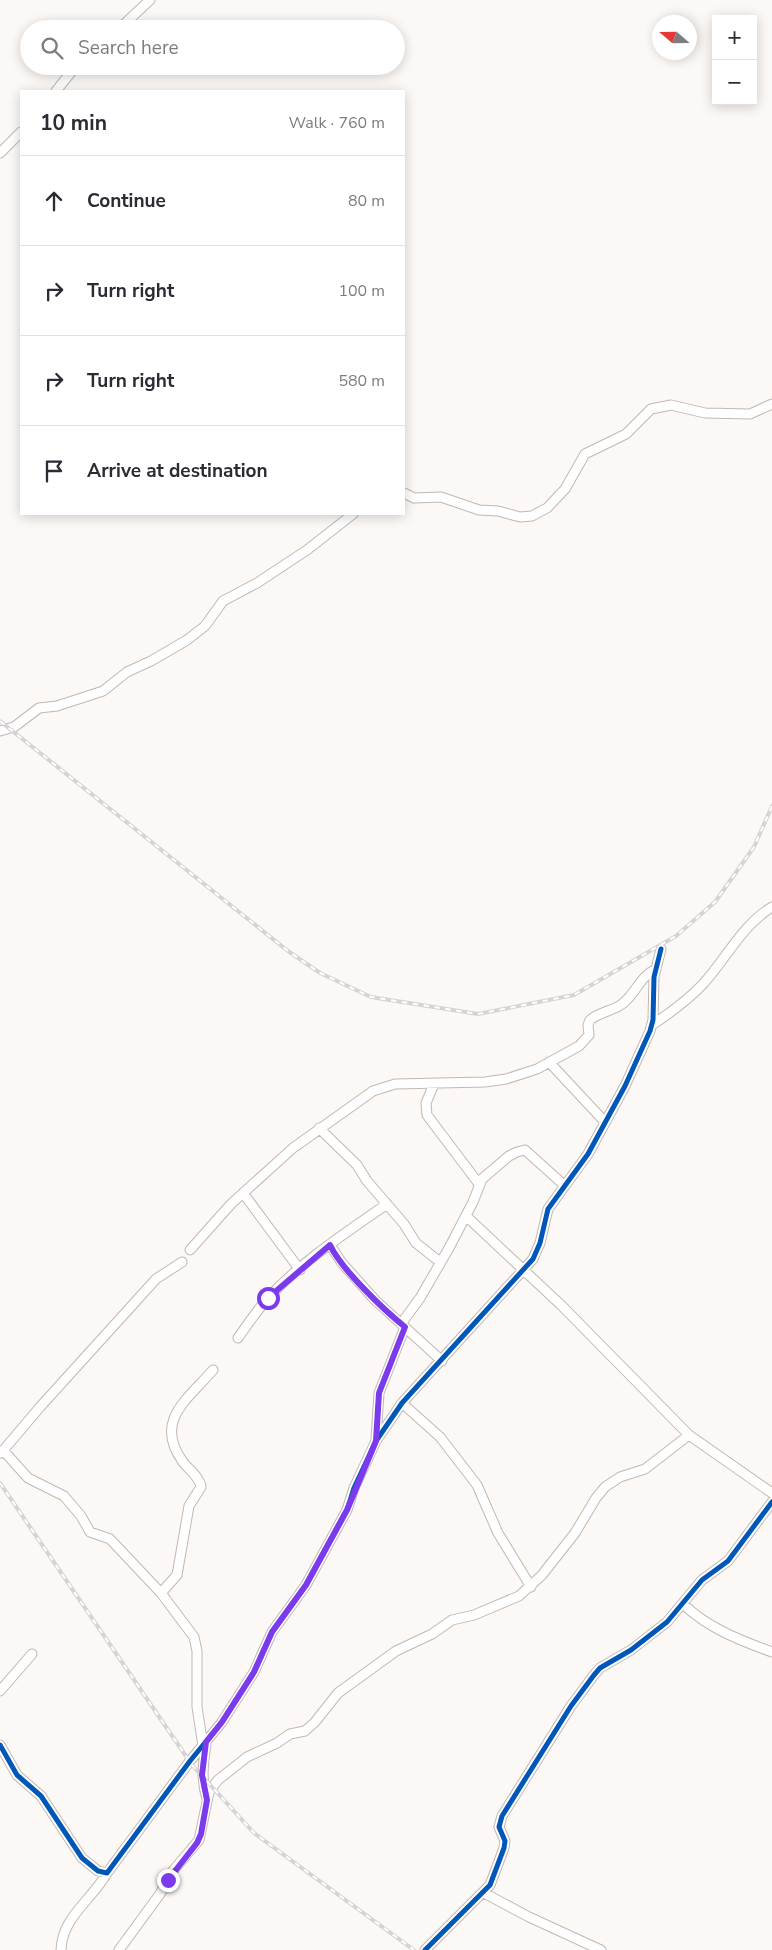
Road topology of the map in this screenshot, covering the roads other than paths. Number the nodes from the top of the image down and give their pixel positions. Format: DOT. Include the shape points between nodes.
graph roads {
  1 [pos="150,0"];
  2 [pos="129,20"];
  3 [pos="69,75"];
  4 [pos="57,90"];
  5 [pos="20,133"];
  6 [pos="0,153"];
  7 [pos="772,404"];
  8 [pos="405,494"];
  9 [pos="352,515"];
  10 [pos="0,731"];
  11 [pos="772,907"];
  12 [pos="661,949"];
  13 [pos="656,970"];
  14 [pos="652,1025"];
  15 [pos="549,1062"];
  16 [pos="434,1084"];
  17 [pos="604,1121"];
  18 [pos="319,1128"];
  19 [pos="479,1184"];
  20 [pos="564,1185"];
  21 [pos="243,1193"];
  22 [pos="387,1204"];
  23 [pos="466,1216"];
  24 [pos="330,1245"];
  25 [pos="190,1250"];
  26 [pos="291,1257"];
  27 [pos="313,1259"];
  28 [pos="182,1262"];
  29 [pos="440,1262"];
  30 [pos="300,1270"];
  31 [pos="524,1270"];
  32 [pos="403,1325"];
  33 [pos="238,1338"];
  34 [pos="442,1361"];
  35 [pos="212,1370"];
  36 [pos="402,1403"];
  37 [pos="689,1435"];
  38 [pos="376,1441"];
  39 [pos="2,1447"];
  40 [pos="772,1493"];
  41 [pos="772,1502"];
  42 [pos="531,1587"];
  43 [pos="161,1593"];
  44 [pos="683,1604"];
  45 [pos="772,1652"];
  46 [pos="32,1654"];
  47 [pos="0,1691"];
  48 [pos="205,1744"];
  49 [pos="0,1745"];
  50 [pos="207,1800"];
  51 [pos="107,1873"];
  52 [pos="484,1893"];
  53 [pos="123,1949"];
  54 [pos="61,1950"];
  55 [pos="425,1950"];
  56 [pos="601,1950"];
  1 -- 2 [label="street"];
  3 -- 4 [label="street"];
  5 -- 6 [label="street"];
  7 -- 8 [label="street" via="750,414 705,413 671,405 651,409 626,434 585,454 565,489 547,508 532,516 479,510 441,497 414,498"];
  9 -- 10 [label="street" via="307,550 257,583 222,601 205,626 187,640 127,672 103,691 57,706 39,708 14,728"];
  11 -- 14 [label="street" via="744,932 703,984"];
  12 -- 13 [label="street"];
  13 -- 14 [label="street"];
  13 -- 15 [label="street" via="645,976 621,1005 590,1020 589,1035 580,1046"];
  14 -- 17 [label="street" via="625,1086"];
  15 -- 16 [label="street" via="524,1074 497,1081"];
  15 -- 17 [label="street"];
  16 -- 18 [label="street" via="395,1084 373,1091"];
  16 -- 19 [label="street" via="426,1103 427,1115"];
  17 -- 20 [label="street" via="588,1154"];
  18 -- 21 [label="street"];
  18 -- 22 [label="street" via="357,1165"];
  19 -- 20 [label="street" via="509,1156 525,1150"];
  19 -- 23 [label="street"];
  20 -- 31 [label="street" via="548,1210 540,1243"];
  21 -- 25 [label="street"];
  21 -- 26 [label="street"];
  22 -- 24 [label="street"];
  22 -- 29 [label="street" via="416,1243"];
  23 -- 29 [label="street"];
  23 -- 31 [label="street"];
  24 -- 27 [label="street"];
  24 -- 32 [label="street" via="375,1300"];
  26 -- 27 [label="street"];
  26 -- 30 [label="street"];
  27 -- 30 [label="street"];
  28 -- 39 [label="street" via="156,1279"];
  29 -- 32 [label="street"];
  30 -- 33 [label="street" via="268,1298"];
  31 -- 34 [label="street"];
  31 -- 37 [label="street"];
  32 -- 34 [label="street"];
  32 -- 38 [label="street" via="379,1393"];
  34 -- 36 [label="street"];
  35 -- 43 [label="street" via="178,1408 172,1424 172,1441 181,1460 201,1486 189,1506 178,1575"];
  36 -- 38 [label="street"];
  36 -- 42 [label="street" via="440,1437 477,1485 498,1532"];
  37 -- 40 [label="street"];
  37 -- 42 [label="street" via="645,1468 620,1477 605,1487 575,1533"];
  38 -- 48 [label="street" via="347,1510 306,1585 272,1632 254,1672"];
  39 -- 43 [label="street" via="28,1478 64,1496 90,1532 110,1539"];
  41 -- 44 [label="street" via="728,1561 702,1580"];
  42 -- 50 [label="street" via="508,1602 452,1620 438,1631 396,1650 338,1693 309,1727 240,1762 218,1780"];
  43 -- 48 [label="street" via="194,1637 198,1716"];
  44 -- 45 [label="street" via="718,1630"];
  44 -- 52 [label="street" via="654,1633 600,1668 571,1706 502,1816 499,1827 505,1841 504,1848 494,1877"];
  46 -- 47 [label="street"];
  48 -- 50 [label="street" via="202,1775"];
  48 -- 51 [label="street"];
  49 -- 51 [label="street" via="17,1776 42,1796 82,1858 98,1871"];
  50 -- 53 [label="street" via="199,1840 172,1872"];
  51 -- 54 [label="street" via="69,1919"];
  52 -- 55 [label="street"];
  52 -- 56 [label="street"];
}
